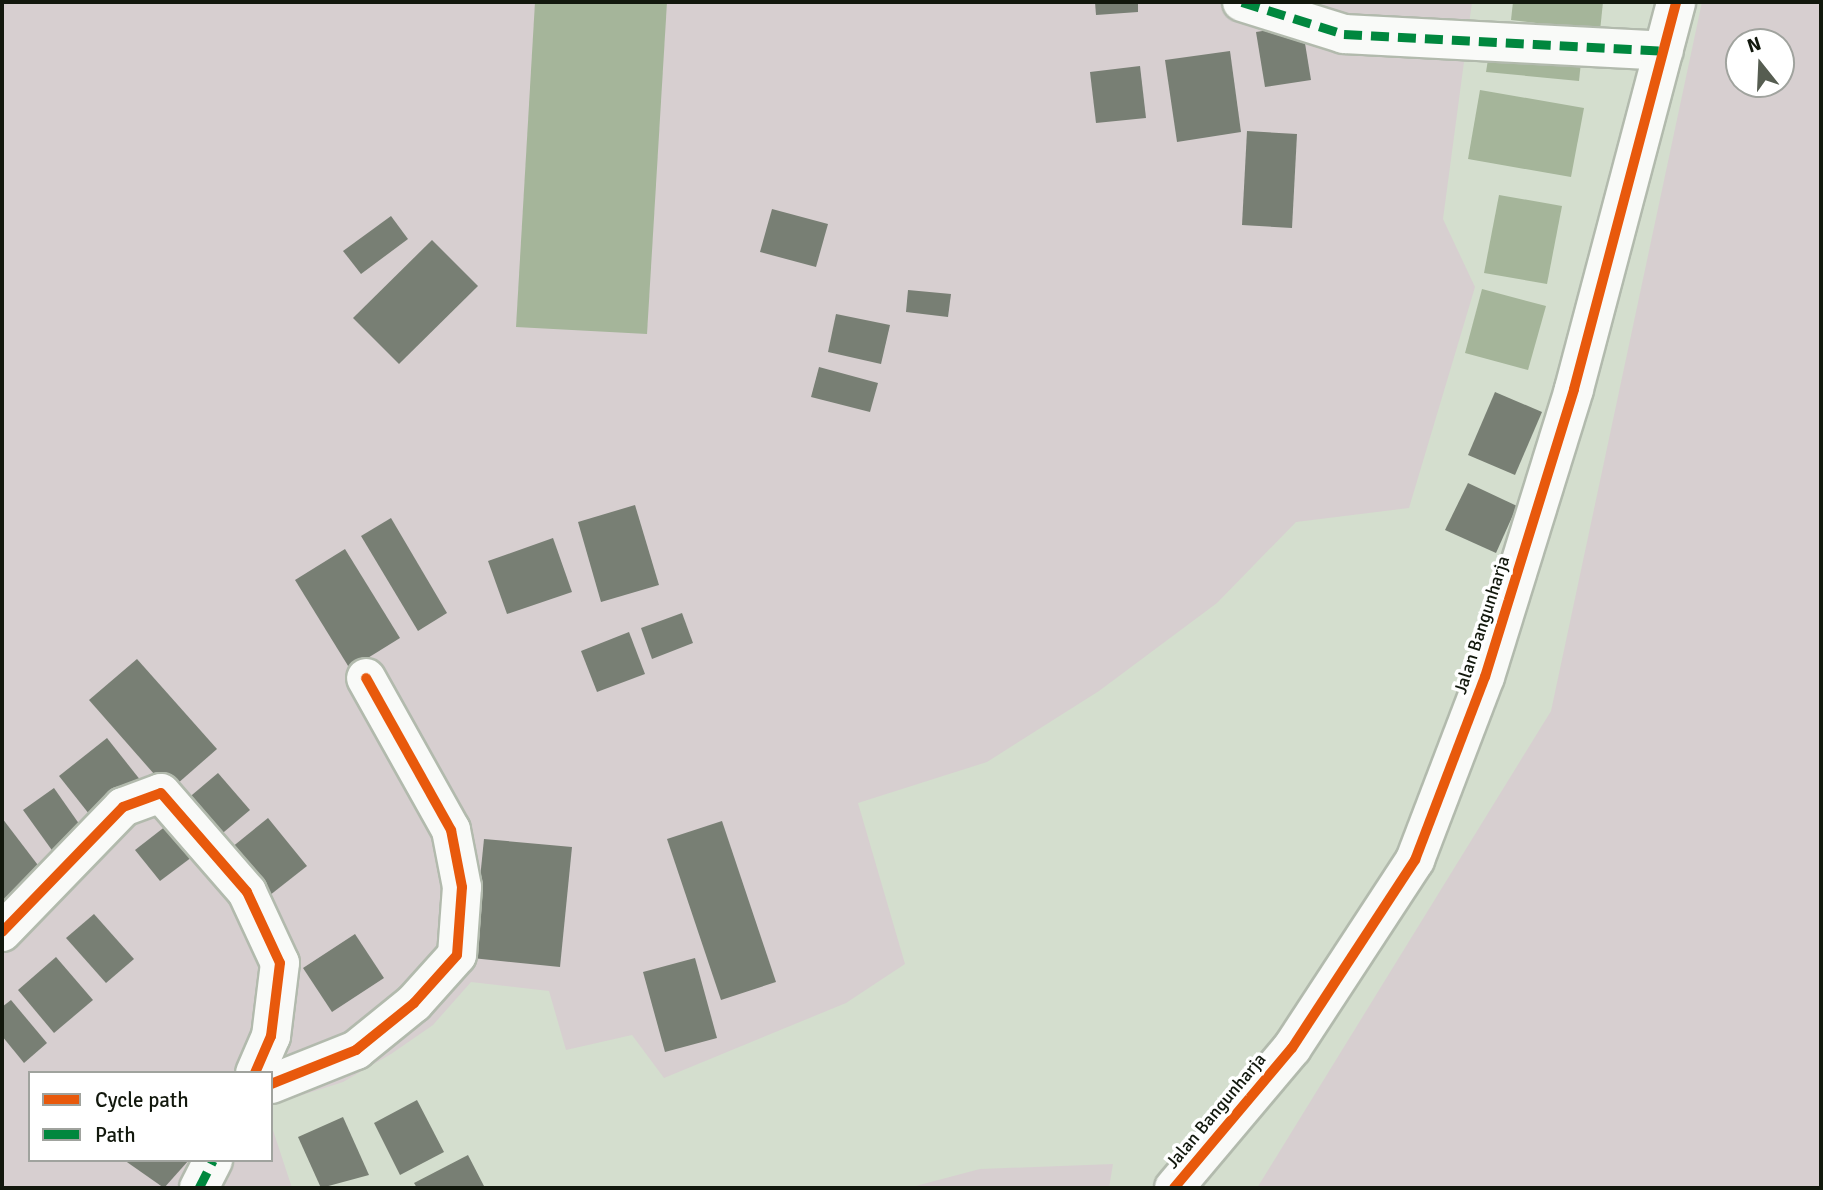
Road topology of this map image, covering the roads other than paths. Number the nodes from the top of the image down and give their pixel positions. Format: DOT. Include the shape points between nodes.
graph roads {
  1 [pos="1242,2"];
  2 [pos="1676,2"];
  3 [pos="1664,51"];
  4 [pos="366,678"];
  5 [pos="2,932"];
  6 [pos="256,1071"];
  7 [pos="273,1083"];
  8 [pos="212,1162"];
  9 [pos="199,1188"];
  10 [pos="1174,1188"];
  1 -- 3 [label="street" via="1344,34"];
  2 -- 3 [label="street, Jalan Bangunharja"];
  3 -- 10 [label="street, Jalan Bangunharja" via="1570,402 1485,677 1415,860 1292,1048"];
  4 -- 7 [label="street" via="451,830 462,887 457,955 414,1003 356,1050"];
  5 -- 6 [label="street" via="124,807 161,793 247,892 279,962 271,1036"];
  8 -- 9 [label="street"];
}
